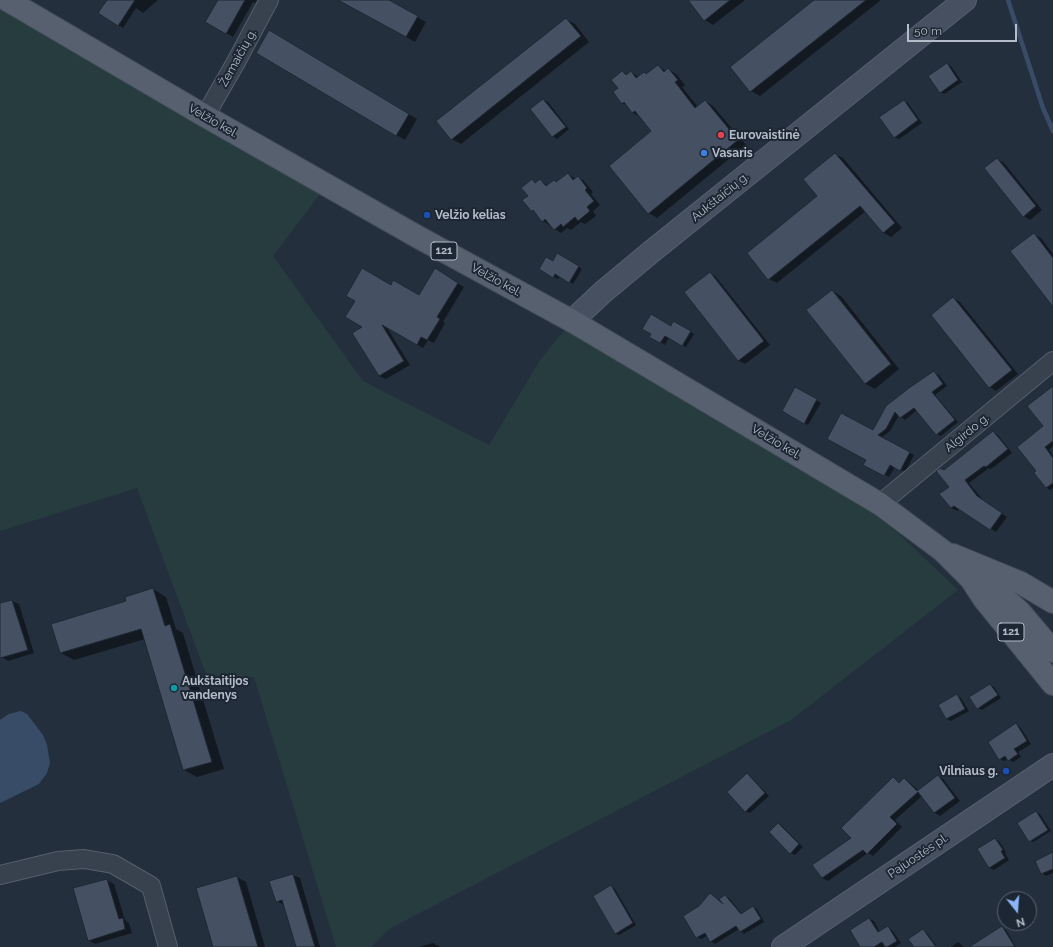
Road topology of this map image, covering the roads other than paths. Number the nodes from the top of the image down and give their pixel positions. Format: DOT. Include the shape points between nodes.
graph roads {
  1 [pos="7,0"];
  2 [pos="269,0"];
  3 [pos="965,0"];
  4 [pos="205,116"];
  5 [pos="572,321"];
  6 [pos="1053,361"];
  7 [pos="880,504"];
  8 [pos="943,551"];
  9 [pos="971,579"];
  10 [pos="1053,602"];
  11 [pos="1053,651"];
  12 [pos="1053,684"];
  13 [pos="1053,765"];
  14 [pos="0,875"];
  15 [pos="168,947"];
  16 [pos="783,947"];
  1 -- 4 [label="main road, Velžio kel. / 121"];
  2 -- 4 [label="street, Žemaičių g."];
  3 -- 5 [label="main road, Aukštaičių g." via="651,252"];
  4 -- 5 [label="main road, Velžio kel. / 121"];
  5 -- 7 [label="main road, Velžio kel. / 121"];
  6 -- 7 [label="street, Algirdo g."];
  7 -- 8 [label="main road, Velžio kel. / 121"];
  8 -- 9 [label="main road, Velžio kel. / 121"];
  8 -- 10 [label="main road" via="1021,583"];
  9 -- 11 [label="main road, 121" via="994,589 1020,612"];
  9 -- 12 [label="main road, 121" via="984,599"];
  13 -- 16 [label="main road, Pajuostės pl."];
  14 -- 15 [label="street" via="58,861 84,859 113,864 151,886"];
}
